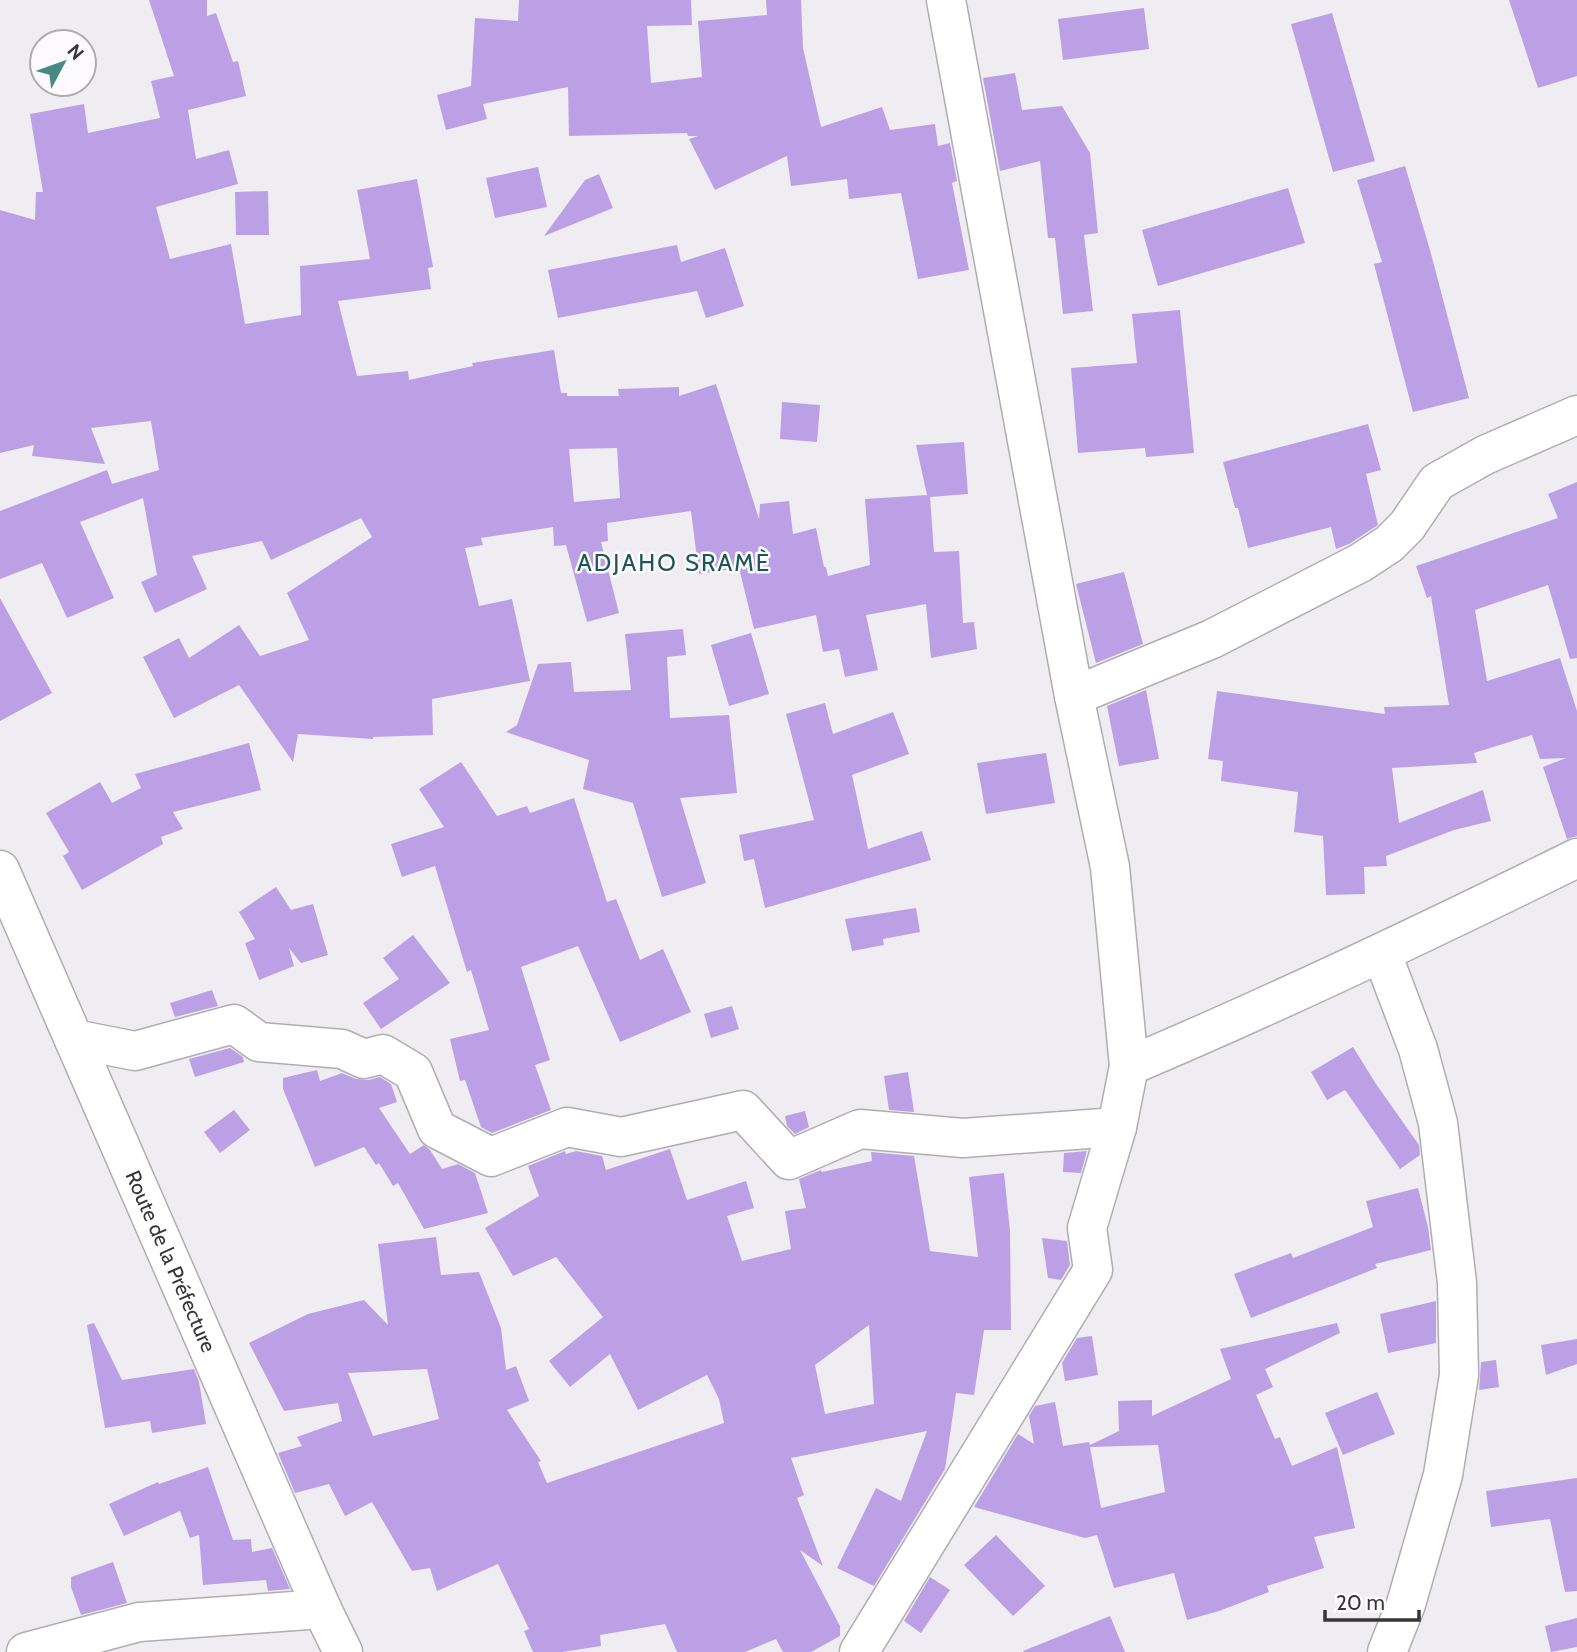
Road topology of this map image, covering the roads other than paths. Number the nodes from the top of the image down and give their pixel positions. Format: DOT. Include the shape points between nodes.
graph roads {
  1 [pos="946,0"];
  2 [pos="1577,415"];
  3 [pos="1074,696"];
  4 [pos="1577,858"];
  5 [pos="0,870"];
  6 [pos="1382,954"];
  7 [pos="74,1039"];
  8 [pos="1129,1066"];
  9 [pos="1117,1128"];
  10 [pos="322,1609"];
  11 [pos="26,1652"];
  12 [pos="343,1652"];
  13 [pos="859,1652"];
  14 [pos="1387,1652"];
  1 -- 3 [label="street"];
  2 -- 3 [label="street" via="1437,482 1408,526 1360,563 1212,639"];
  3 -- 8 [label="street" via="1110,867"];
  4 -- 6 [label="street"];
  5 -- 7 [label="street, Route de la Préfecture"];
  6 -- 8 [label="street"];
  6 -- 14 [label="street" via="1418,1049 1438,1123 1457,1283 1459,1375 1443,1475 1406,1604"];
  7 -- 9 [label="street" via="135,1051 234,1024 259,1042 342,1049 364,1059 383,1054 413,1072 437,1129 491,1157 567,1127 621,1137 743,1110 789,1160 860,1129 963,1138"];
  7 -- 10 [label="street, Route de la Préfecture"];
  8 -- 9 [label="street"];
  9 -- 13 [label="street" via="1087,1228 1093,1270"];
  10 -- 11 [label="street" via="139,1622"];
  10 -- 12 [label="street, Route de la Préfecture"];
}
